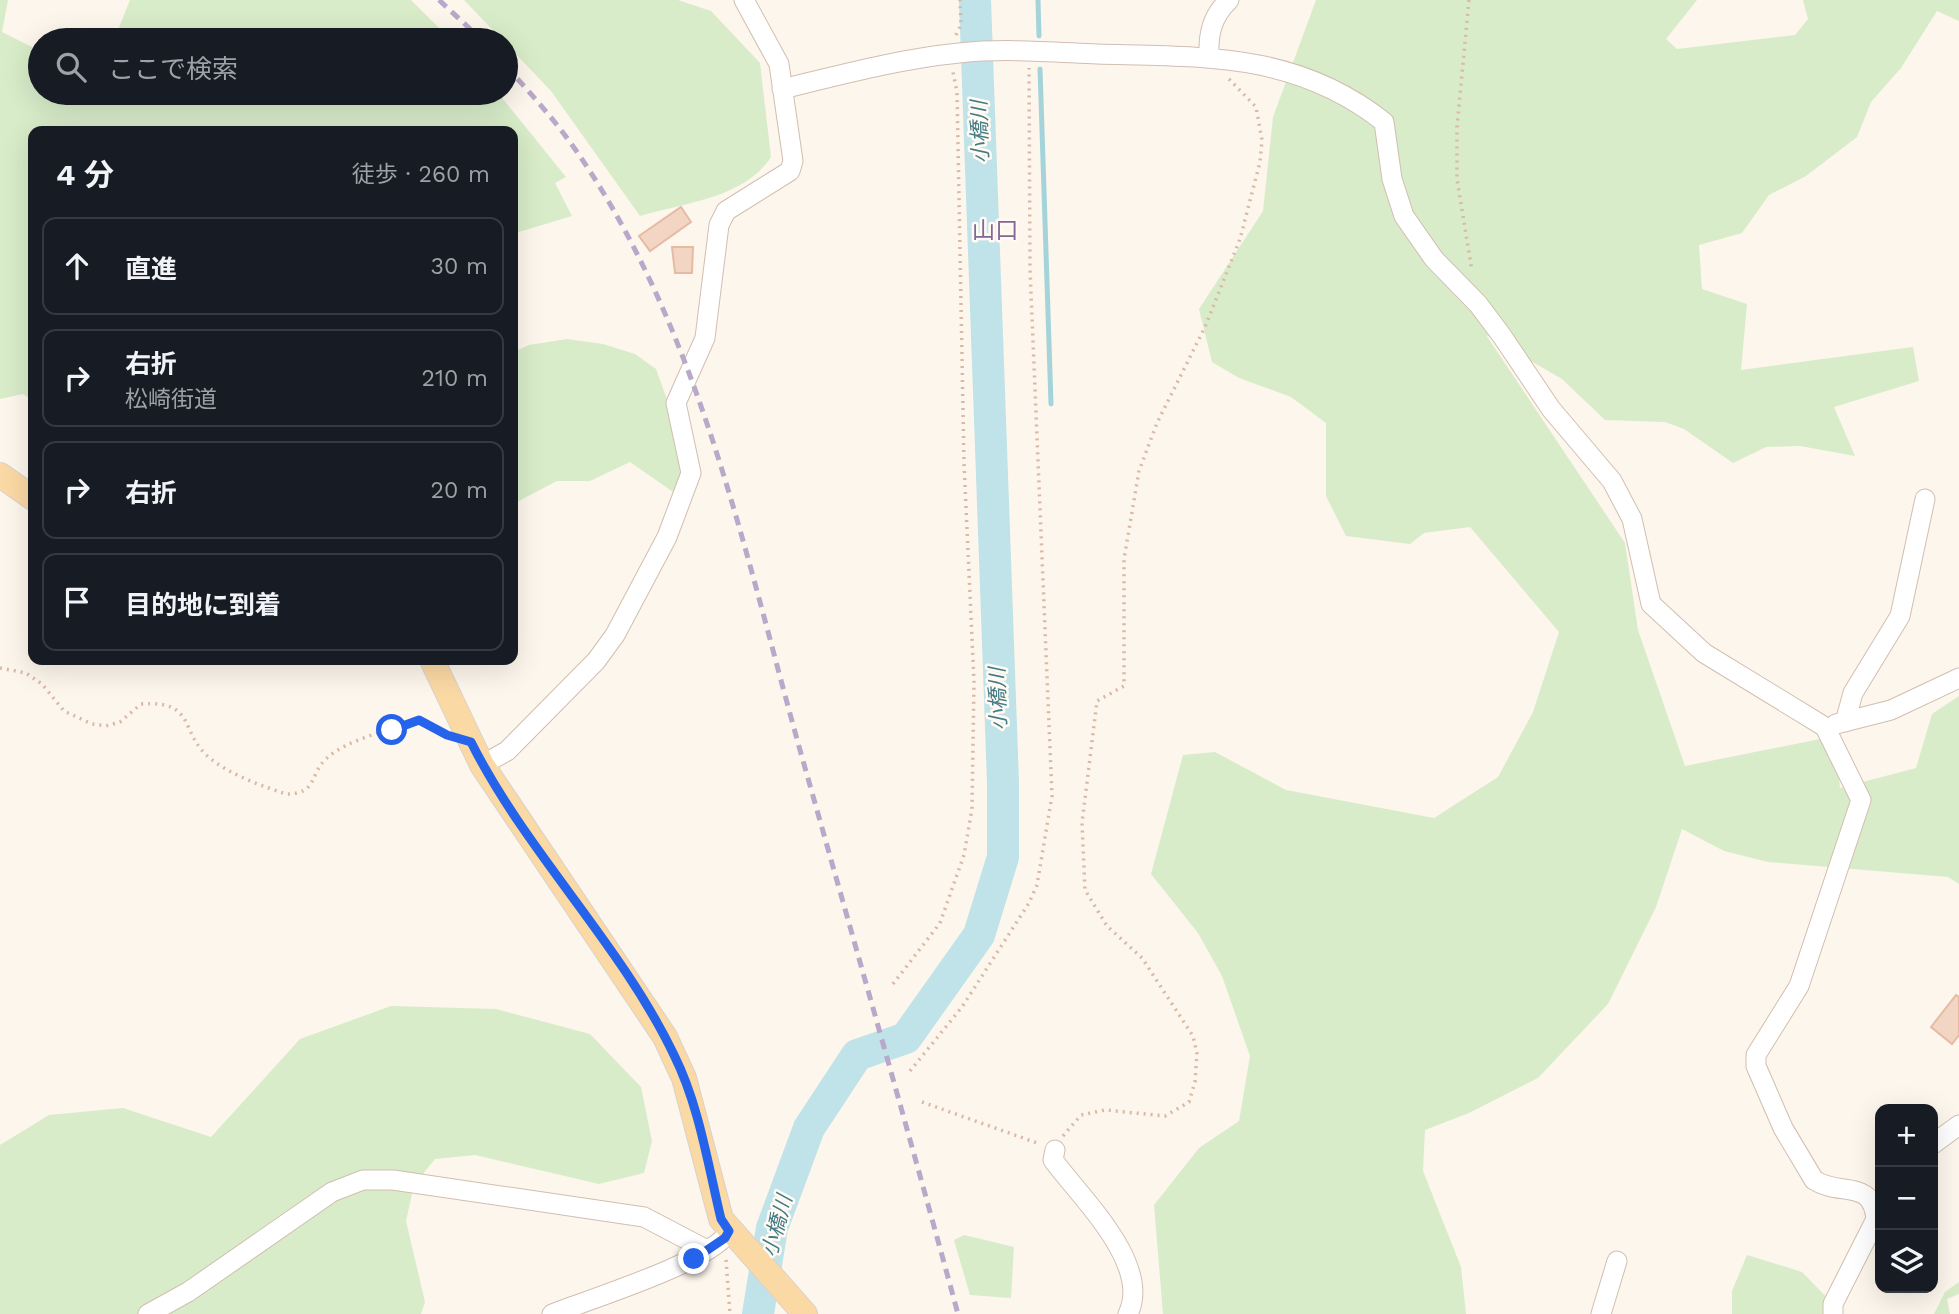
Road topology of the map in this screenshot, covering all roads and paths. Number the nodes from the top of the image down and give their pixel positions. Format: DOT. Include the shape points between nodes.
graph roads {
  1 [pos="744,0"];
  2 [pos="960,0"];
  3 [pos="1229,0"];
  4 [pos="1469,0"];
  5 [pos="1025,51"];
  6 [pos="953,54"];
  7 [pos="1209,57"];
  8 [pos="782,89"];
  9 [pos="1478,304"];
  10 [pos="0,475"];
  11 [pos="28,495"];
  12 [pos="1925,499"];
  13 [pos="434,665"];
  14 [pos="0,668"];
  15 [pos="1959,678"];
  16 [pos="1845,722"];
  17 [pos="1825,727"];
  18 [pos="471,742"];
  19 [pos="482,765"];
  20 [pos="893,984"];
  21 [pos="910,1071"];
  22 [pos="922,1102"];
  23 [pos="1959,1125"];
  24 [pos="1938,1140"];
  25 [pos="1055,1150"];
  26 [pos="1875,1194"];
  27 [pos="1875,1221"];
  28 [pos="723,1240"];
  29 [pos="1617,1261"];
  30 [pos="799,1307"];
  31 [pos="148,1314"];
  32 [pos="552,1314"];
  33 [pos="730,1314"];
  34 [pos="1128,1314"];
  35 [pos="1601,1314"];
  36 [pos="1833,1314"];
  1 -- 8 [label="street" via="779,64"];
  2 -- 6 [label="path" via="961,25 950,44"];
  3 -- 7 [label="street" via="1215,17 1208,39"];
  4 -- 9 [label="path" via="1457,179"];
  5 -- 6 [label="street"];
  5 -- 7 [label="street"];
  5 -- 21 [label="path" via="1052,796 1029,903 962,1007"];
  6 -- 8 [label="street"];
  6 -- 20 [label="path" via="974,682 972,809 964,855 940,923"];
  7 -- 9 [label="street" via="1290,71 1319,81 1384,122 1392,179 1404,216 1434,259"];
  7 -- 25 [label="path" via="1256,107 1262,140 1260,162 1240,239 1139,471 1124,559 1124,686 1097,701 1082,823 1085,890 1107,926 1142,958 1193,1036 1195,1082 1189,1102 1165,1116 1105,1110 1081,1115"];
  8 -- 19 [label="street" via="793,161 790,171 726,211 719,225 705,338 676,403 691,473 667,537 615,635 596,661 507,751"];
  9 -- 17 [label="street" via="1551,409 1612,481 1632,519 1651,604 1704,653"];
  10 -- 11 [label="main road"];
  12 -- 16 [label="street" via="1900,616 1853,693"];
  13 -- 18 [label="main road"];
  14 -- 18 [label="path" via="26,673 42,684 64,711 92,724 120,722 141,704 175,707 211,759 286,794 308,789 324,760 337,750 412,721"];
  15 -- 16 [label="street" via="1892,710"];
  16 -- 17 [label="street"];
  17 -- 26 [label="street" via="1861,800 1799,986 1760,1045 1756,1066 1783,1128 1814,1180"];
  18 -- 19 [label="main road"];
  19 -- 28 [label="main road" via="666,1037 684,1078"];
  22 -- 25 [label="path"];
  23 -- 24 [label="street"];
  25 -- 34 [label="street" via="1053,1160 1126,1257 1135,1301"];
  27 -- 36 [label="street" via="1833,1304"];
  28 -- 30 [label="main road"];
  28 -- 31 [label="street" via="643,1217 406,1182 363,1180 332,1192 188,1292"];
  28 -- 32 [label="street" via="694,1259"];
  28 -- 33 [label="path"];
  29 -- 35 [label="street"];
}
